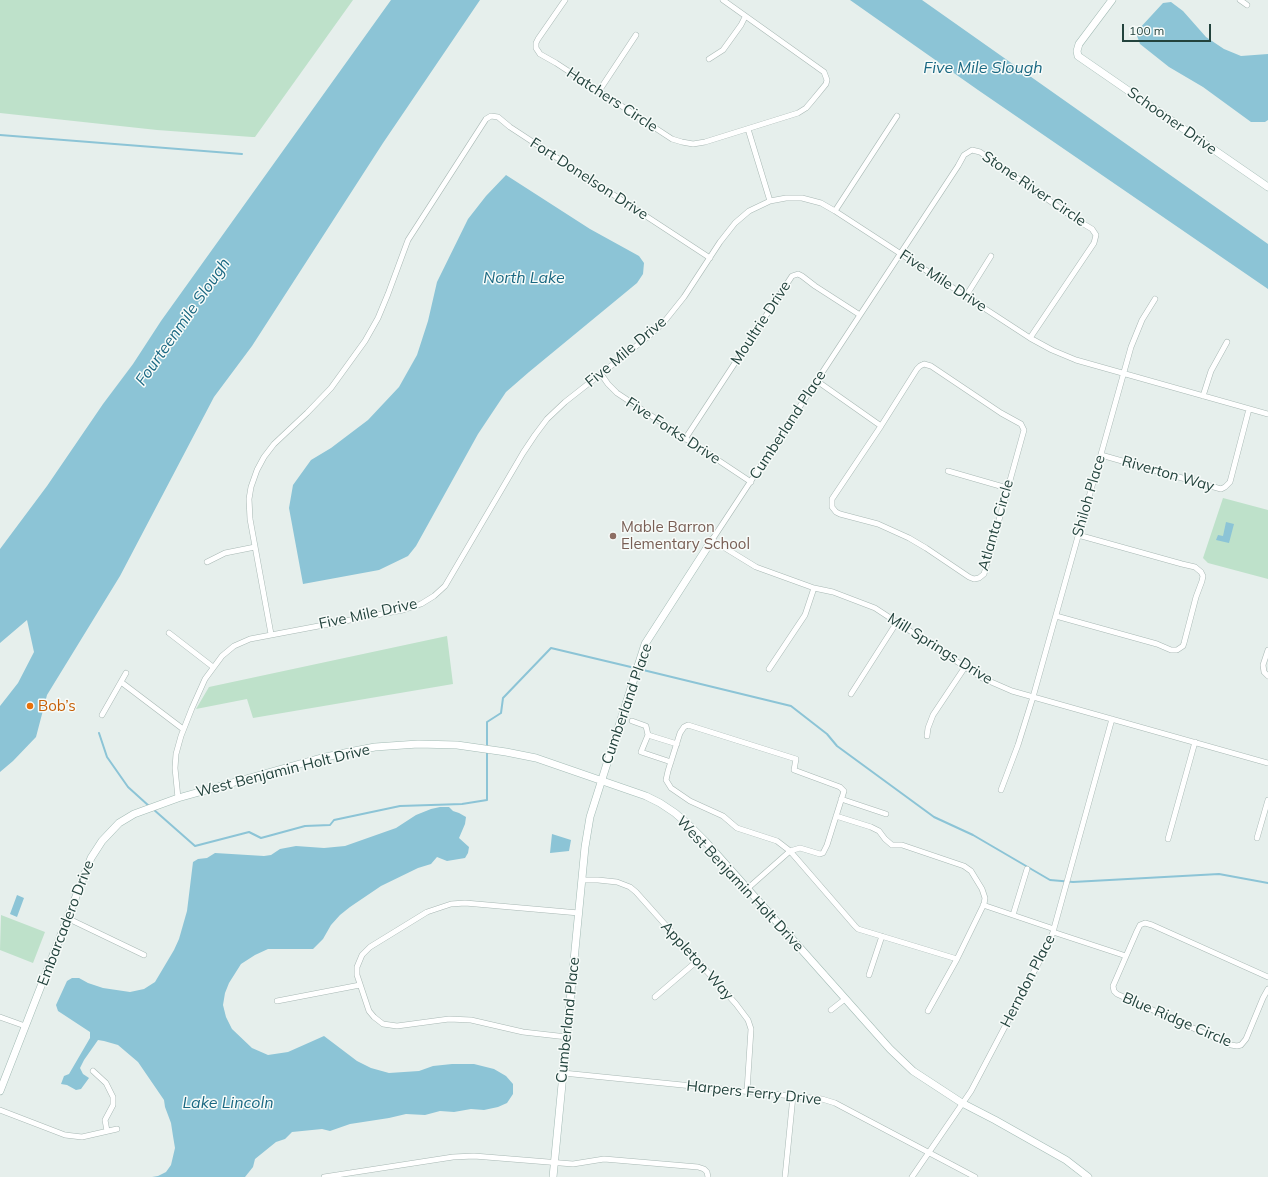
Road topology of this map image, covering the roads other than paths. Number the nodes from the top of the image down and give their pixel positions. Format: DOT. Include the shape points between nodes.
graph roads {
  1 [pos="565,0"];
  2 [pos="723,0"];
  3 [pos="1112,0"];
  4 [pos="1240,0"];
  5 [pos="1247,5"];
  6 [pos="745,17"];
  7 [pos="636,35"];
  8 [pos="708,59"];
  9 [pos="599,91"];
  10 [pos="897,116"];
  11 [pos="748,129"];
  12 [pos="1268,187"];
  13 [pos="770,201"];
  14 [pos="835,211"];
  15 [pos="901,253"];
  16 [pos="991,256"];
  17 [pos="710,258"];
  18 [pos="966,296"];
  19 [pos="1155,299"];
  20 [pos="860,315"];
  21 [pos="1030,338"];
  22 [pos="1227,342"];
  23 [pos="601,374"];
  24 [pos="1124,374"];
  25 [pos="817,382"];
  26 [pos="1203,396"];
  27 [pos="1249,409"];
  28 [pos="1268,414"];
  29 [pos="881,426"];
  30 [pos="685,438"];
  31 [pos="1101,455"];
  32 [pos="948,471"];
  33 [pos="751,482"];
  34 [pos="1007,488"];
  35 [pos="1078,535"];
  36 [pos="712,540"];
  37 [pos="255,547"];
  38 [pos="207,562"];
  39 [pos="814,588"];
  40 [pos="1056,616"];
  41 [pos="897,622"];
  42 [pos="169,632"];
  43 [pos="271,634"];
  44 [pos="1268,650"];
  45 [pos="213,667"];
  46 [pos="965,667"];
  47 [pos="769,669"];
  48 [pos="126,673"];
  49 [pos="1268,676"];
  50 [pos="121,682"];
  51 [pos="851,694"];
  52 [pos="1033,697"];
  53 [pos="102,715"];
  54 [pos="1112,719"];
  55 [pos="632,721"];
  56 [pos="183,729"];
  57 [pos="648,735"];
  58 [pos="927,736"];
  59 [pos="1195,742"];
  60 [pos="677,744"];
  61 [pos="671,762"];
  62 [pos="1268,763"];
  63 [pos="601,780"];
  64 [pos="1001,790"];
  65 [pos="178,798"];
  66 [pos="842,799"];
  67 [pos="1268,800"];
  68 [pos="886,814"];
  69 [pos="836,816"];
  70 [pos="1257,838"];
  71 [pos="1168,839"];
  72 [pos="790,851"];
  73 [pos="1027,869"];
  74 [pos="582,880"];
  75 [pos="747,889"];
  76 [pos="983,905"];
  77 [pos="579,913"];
  78 [pos="1013,915"];
  79 [pos="67,918"];
  80 [pos="1053,931"];
  81 [pos="882,936"];
  82 [pos="144,955"];
  83 [pos="1126,956"];
  84 [pos="957,959"];
  85 [pos="697,961"];
  86 [pos="869,975"];
  87 [pos="1268,977"];
  88 [pos="360,985"];
  89 [pos="1268,989"];
  90 [pos="655,997"];
  91 [pos="845,999"];
  92 [pos="277,1000"];
  93 [pos="831,1010"];
  94 [pos="928,1011"];
  95 [pos="0,1017"];
  96 [pos="25,1026"];
  97 [pos="567,1037"];
  98 [pos="93,1071"];
  99 [pos="563,1074"];
  100 [pos="0,1091"];
  101 [pos="746,1091"];
  102 [pos="793,1096"];
  103 [pos="962,1103"];
  104 [pos="0,1110"];
  105 [pos="117,1129"];
  106 [pos="107,1131"];
  107 [pos="929,1152"];
  108 [pos="554,1162"];
  109 [pos="356,1174"];
  110 [pos="324,1177"];
  111 [pos="553,1177"];
  112 [pos="708,1177"];
  113 [pos="785,1177"];
  114 [pos="912,1177"];
  115 [pos="975,1177"];
  116 [pos="1088,1177"];
  1 -- 9 [label="street, Hatchers Circle" via="538,39 536,48 540,54"];
  2 -- 6 [label="street, Hatchers Circle"];
  3 -- 12 [label="street, Schooner Drive" via="1079,44 1077,54 1080,58"];
  4 -- 5 [label="street"];
  6 -- 8 [label="street" via="722,50"];
  6 -- 11 [label="street, Hatchers Circle" via="824,72 826,80 826,84 802,111"];
  7 -- 9 [label="street"];
  9 -- 11 [label="street, Hatchers Circle" via="666,135 682,142 699,143"];
  10 -- 14 [label="street"];
  11 -- 13 [label="street"];
  13 -- 14 [label="street, Five Mile Drive" via="802,198 821,203"];
  13 -- 17 [label="street, Five Mile Drive" via="750,211 735,223"];
  14 -- 15 [label="street, Five Mile Drive"];
  15 -- 18 [label="street, Five Mile Drive"];
  15 -- 20 [label="street, Cumberland Place"];
  15 -- 21 [label="street, Stone River Circle" via="964,155 972,150 980,152 1092,229 1096,235 1094,243"];
  16 -- 18 [label="street"];
  17 -- 23 [label="street, Five Mile Drive" via="664,322"];
  17 -- 37 [label="street, Fort Donelson Drive" via="498,117 491,116 486,119 408,240 378,318 365,341 331,388 274,444 256,470 249,509"];
  18 -- 21 [label="street, Five Mile Drive"];
  19 -- 24 [label="street, Shiloh Place" via="1137,330"];
  20 -- 25 [label="street, Cumberland Place"];
  20 -- 30 [label="street, Moultrie Drive" via="802,276 792,276"];
  21 -- 24 [label="street, Five Mile Drive" via="1076,360"];
  22 -- 26 [label="street" via="1211,371"];
  23 -- 30 [label="street, Five Forks Drive" via="617,393"];
  23 -- 43 [label="street, Five Mile Drive" via="547,419 455,569 434,596 403,610"];
  24 -- 26 [label="street, Five Mile Drive"];
  24 -- 31 [label="street, Shiloh Place"];
  25 -- 29 [label="street"];
  25 -- 33 [label="street, Cumberland Place"];
  26 -- 27 [label="street, Five Mile Drive"];
  27 -- 28 [label="street, Five Mile Drive"];
  27 -- 31 [label="street, Riverton Way" via="1230,482 1221,489"];
  29 -- 34 [label="street, Atlanta Circle" via="917,369 924,364 931,366 1022,426 1023,435"];
  29 -- 34 [label="street, Atlanta Circle" via="832,499 832,507 836,512 878,524 909,538 974,579 984,574"];
  30 -- 33 [label="street, Five Forks Drive"];
  31 -- 35 [label="street, Shiloh Place"];
  32 -- 34 [label="street"];
  33 -- 36 [label="street, Cumberland Place"];
  35 -- 40 [label="street, Shiloh Place"];
  35 -- 40 [label="street" via="1195,567 1203,576 1202,581 1183,646 1177,650"];
  36 -- 39 [label="street, Mill Springs Drive" via="756,567"];
  36 -- 63 [label="street, Cumberland Place" via="645,644"];
  37 -- 38 [label="street" via="225,553"];
  37 -- 43 [label="street, Fort Donelson Drive"];
  39 -- 41 [label="street, Mill Springs Drive" via="862,602"];
  39 -- 47 [label="street" via="805,615"];
  40 -- 52 [label="street, Shiloh Place"];
  41 -- 46 [label="street, Mill Springs Drive"];
  41 -- 51 [label="street"];
  42 -- 45 [label="street"];
  43 -- 45 [label="street, Five Mile Drive" via="234,646"];
  44 -- 49 [label="street" via="1263,670"];
  45 -- 56 [label="street, Five Mile Drive" via="200,688"];
  46 -- 52 [label="street, Mill Springs Drive" via="982,678"];
  46 -- 58 [label="street" via="934,715"];
  48 -- 50 [label="street"];
  50 -- 53 [label="street"];
  50 -- 56 [label="street"];
  52 -- 54 [label="street, Mill Springs Drive"];
  52 -- 64 [label="street, Shiloh Place"];
  54 -- 59 [label="street, Mill Springs Drive"];
  54 -- 80 [label="street, Herndon Place"];
  55 -- 57 [label="street" via="646,726"];
  56 -- 65 [label="street, Five Mile Drive" via="176,754"];
  57 -- 60 [label="street"];
  57 -- 61 [label="street" via="641,752"];
  59 -- 62 [label="street, Mill Springs Drive"];
  59 -- 71 [label="street"];
  60 -- 61 [label="street"];
  60 -- 66 [label="street" via="680,733 688,725 796,759 794,770 840,787 844,791"];
  61 -- 72 [label="street" via="666,780 671,788 690,801 723,816 737,828 777,841"];
  63 -- 65 [label="street, West Benjamin Holt Drive" via="536,758 506,752 457,745 418,744 375,747 321,758"];
  63 -- 74 [label="street, Cumberland Place" via="587,831"];
  63 -- 75 [label="street, West Benjamin Holt Drive" via="646,796 675,813"];
  65 -- 79 [label="street, Embarcadero Drive" via="134,814 109,832 91,858"];
  66 -- 68 [label="street"];
  66 -- 69 [label="street"];
  67 -- 70 [label="street"];
  69 -- 72 [label="street" via="823,853 800,848"];
  69 -- 76 [label="street" via="879,831 892,845 902,845 964,866 971,871 982,889 985,898"];
  72 -- 75 [label="street"];
  72 -- 81 [label="street" via="855,926"];
  73 -- 78 [label="street"];
  74 -- 77 [label="street, Cumberland Place"];
  74 -- 85 [label="street, Appleton Way" via="617,882 630,887"];
  75 -- 91 [label="street, West Benjamin Holt Drive"];
  76 -- 78 [label="street"];
  76 -- 84 [label="street"];
  77 -- 88 [label="street" via="465,903 441,906 427,912 366,951 357,967"];
  77 -- 97 [label="street, Cumberland Place"];
  78 -- 80 [label="street"];
  79 -- 82 [label="street"];
  79 -- 96 [label="street, Embarcadero Drive"];
  80 -- 83 [label="street"];
  80 -- 103 [label="street, Herndon Place" via="992,1052"];
  81 -- 84 [label="street"];
  81 -- 86 [label="street"];
  83 -- 87 [label="street, Blue Ridge Circle" via="1139,926 1148,923"];
  83 -- 89 [label="street, Blue Ridge Circle" via="1114,982 1114,991 1233,1046 1241,1045 1246,1039"];
  84 -- 94 [label="street"];
  85 -- 90 [label="street"];
  85 -- 101 [label="street, Appleton Way" via="749,1022 752,1034"];
  88 -- 92 [label="street"];
  88 -- 97 [label="street" via="371,1014 387,1025 398,1026 449,1019 471,1020 523,1032"];
  91 -- 93 [label="street"];
  91 -- 103 [label="street, West Benjamin Holt Drive" via="913,1071"];
  95 -- 96 [label="street"];
  96 -- 100 [label="street, Embarcadero Drive"];
  97 -- 99 [label="street, Cumberland Place"];
  98 -- 106 [label="street" via="106,1083 114,1097 105,1120"];
  99 -- 101 [label="street, Harpers Ferry Drive"];
  99 -- 108 [label="street, Cumberland Place"];
  101 -- 102 [label="street, Harpers Ferry Drive"];
  102 -- 107 [label="street, Harpers Ferry Drive" via="822,1099 835,1104"];
  102 -- 113 [label="street"];
  103 -- 107 [label="street, Herndon Place"];
  103 -- 116 [label="street, West Benjamin Holt Drive" via="1066,1160"];
  104 -- 106 [label="street" via="65,1135 82,1137"];
  105 -- 106 [label="street"];
  107 -- 114 [label="street, Herndon Place"];
  107 -- 115 [label="street, Harpers Ferry Drive"];
  108 -- 109 [label="street" via="474,1156 453,1157"];
  108 -- 111 [label="street, Cumberland Place"];
  108 -- 112 [label="street" via="578,1164 594,1160 612,1160 698,1167 706,1171"];
  109 -- 110 [label="street"];
}
